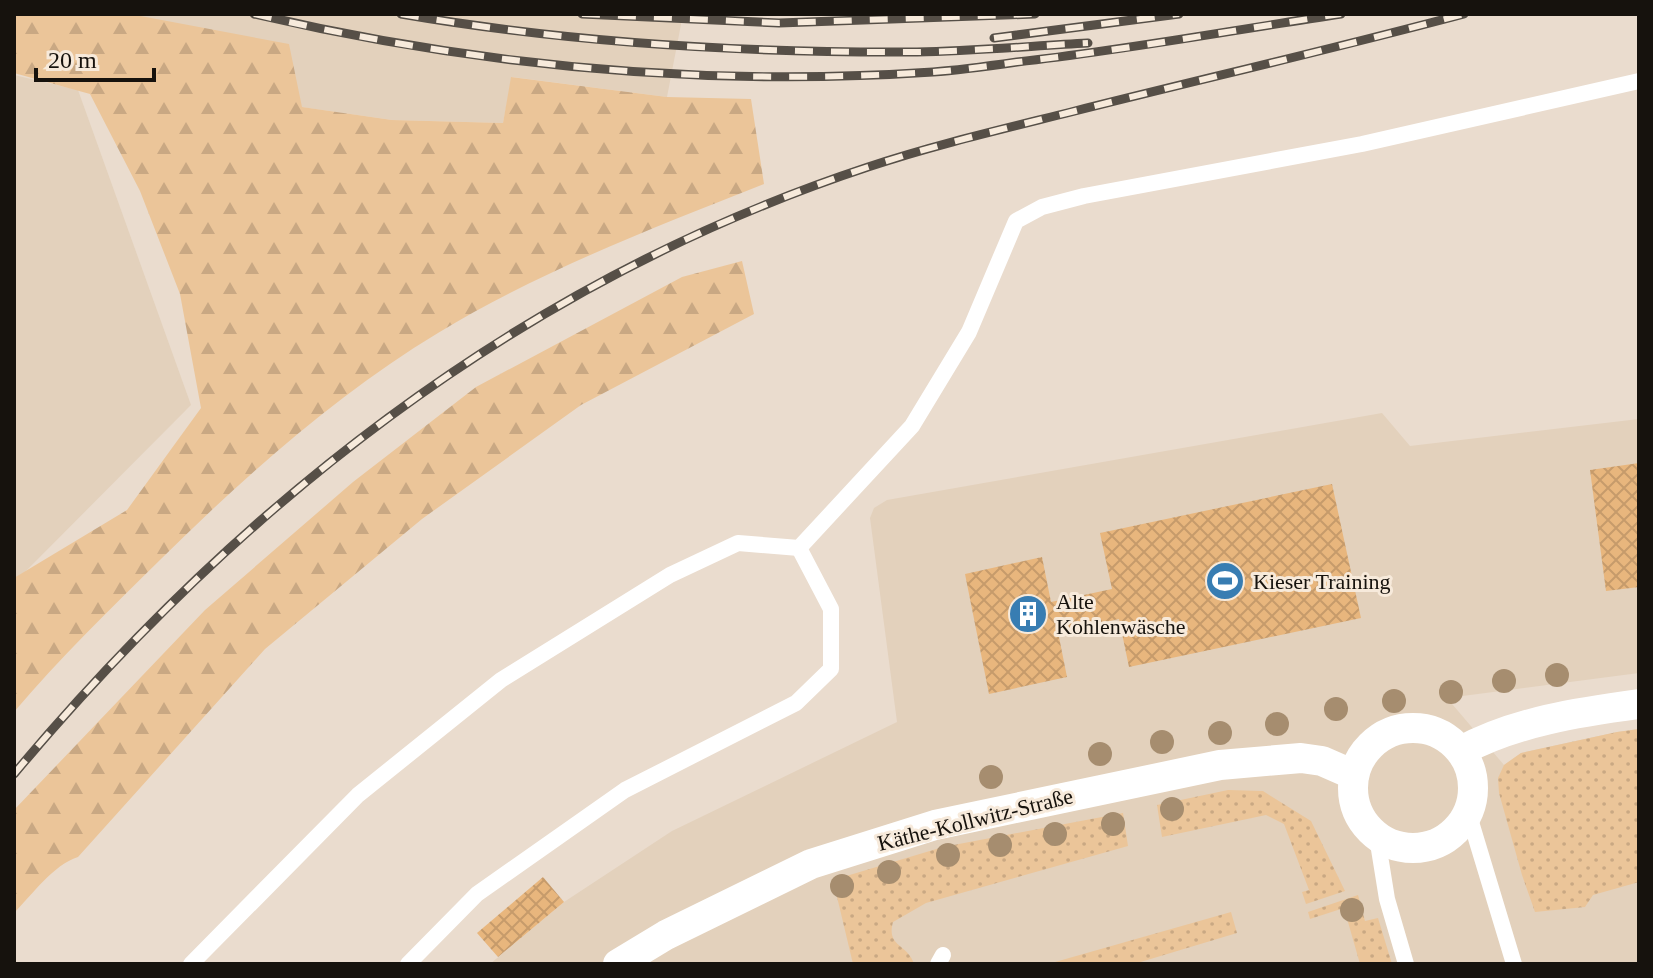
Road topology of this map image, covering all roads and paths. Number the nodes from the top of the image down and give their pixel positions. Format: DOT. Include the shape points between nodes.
graph roads {
  1 [pos="1639,81"];
  2 [pos="799,548"];
  3 [pos="1639,704"];
  4 [pos="1461,751"];
  5 [pos="1354,775"];
  6 [pos="1468,812"];
  7 [pos="1377,837"];
  8 [pos="191,964"];
  9 [pos="408,964"];
  10 [pos="618,964"];
  11 [pos="1406,964"];
  12 [pos="1514,964"];
  1 -- 2 [label="lane" via="1362,144 1084,196 1042,207 1016,221 969,332 912,426"];
  2 -- 8 [label="lane" via="738,543 670,575 501,680 358,795"];
  2 -- 9 [label="lane" via="831,609 831,669 796,703 625,790 477,894"];
  3 -- 4 [label="street" via="1536,723 1487,737"];
  4 -- 5 [label="street" via="1442,735 1418,728 1394,731 1372,743"];
  4 -- 6 [label="street" via="1471,770 1474,794"];
  5 -- 7 [label="street" via="1361,819"];
  5 -- 10 [label="street, Käthe-Kollwitz-Straße" via="1301,758 1220,765 935,825 811,864"];
  6 -- 7 [label="street" via="1457,830 1429,845 1398,848"];
  6 -- 12 [label="lane"];
  7 -- 11 [label="lane" via="1387,899"];
}
